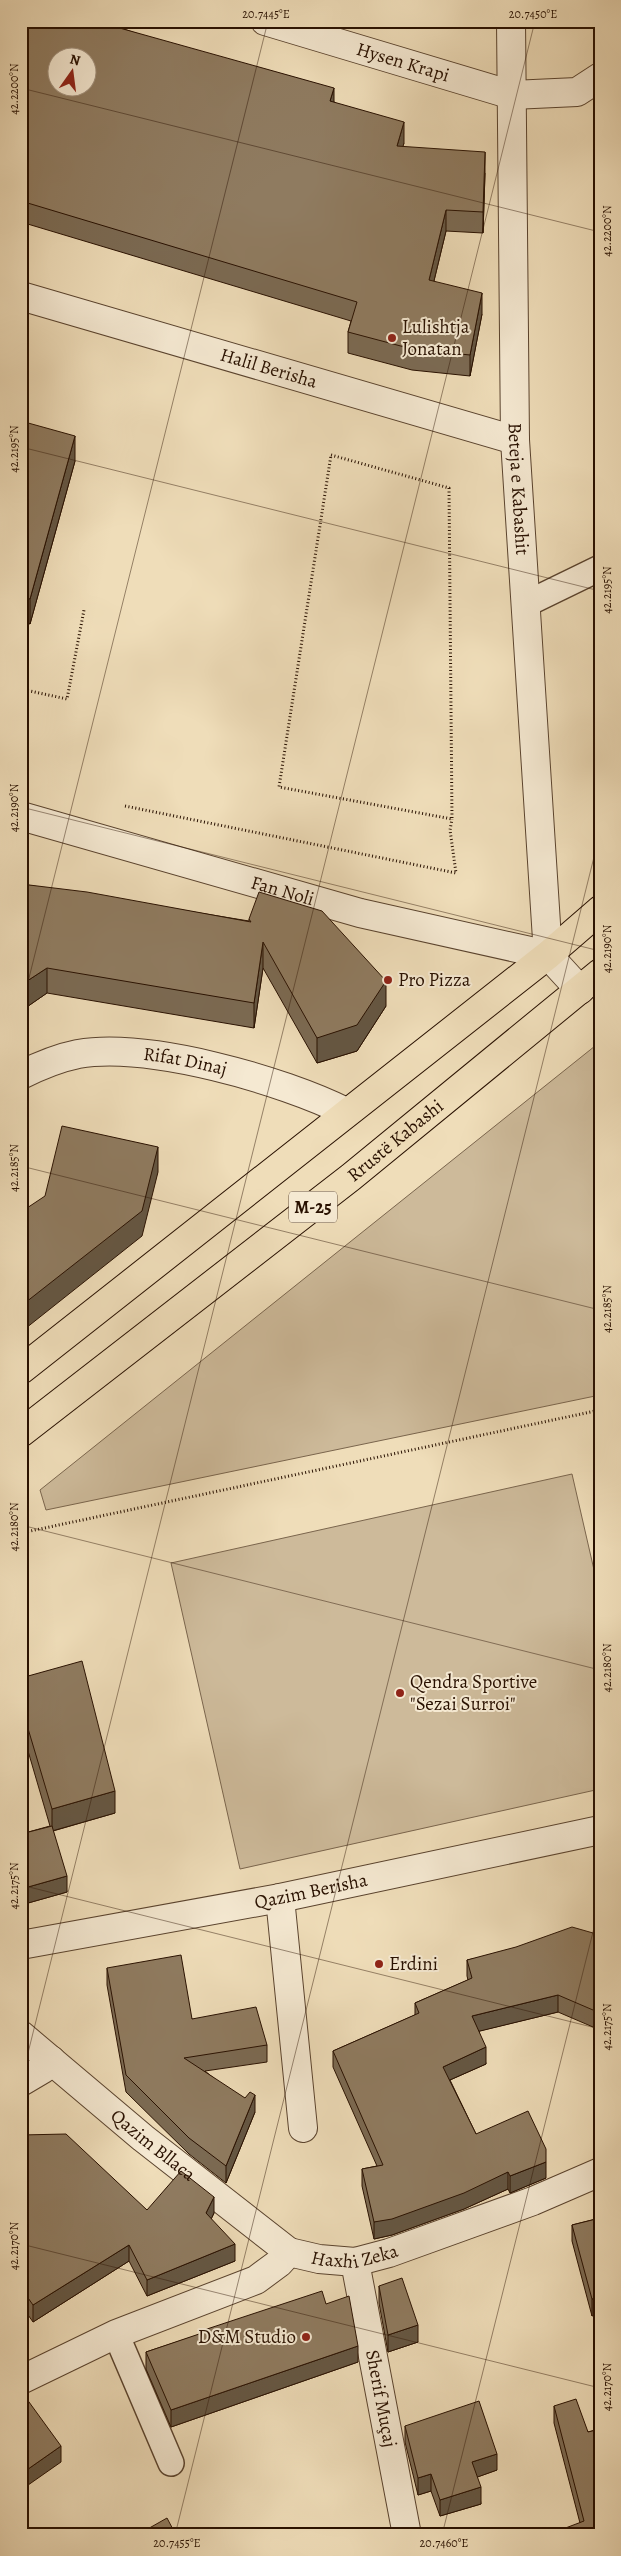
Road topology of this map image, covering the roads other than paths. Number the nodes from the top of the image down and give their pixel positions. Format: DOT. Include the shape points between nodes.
graph roads {
  1 [pos="265,21"];
  2 [pos="511,21"];
  3 [pos="600,77"];
  4 [pos="512,95"];
  5 [pos="21,296"];
  6 [pos="515,440"];
  7 [pos="600,568"];
  8 [pos="526,604"];
  9 [pos="21,816"];
  10 [pos="600,910"];
  11 [pos="548,955"];
  12 [pos="590,982"];
  13 [pos="21,1075"];
  14 [pos="346,1112"];
  15 [pos="21,1370"];
  16 [pos="21,1433"];
  17 [pos="600,1830"];
  18 [pos="280,1898"];
  19 [pos="21,1945"];
  20 [pos="21,2035"];
  21 [pos="51,2060"];
  22 [pos="21,2082"];
  23 [pos="303,2128"];
  24 [pos="600,2172"];
  25 [pos="289,2252"];
  26 [pos="354,2262"];
  27 [pos="116,2334"];
  28 [pos="21,2380"];
  29 [pos="171,2463"];
  30 [pos="407,2535"];
  1 -- 4 [label="street, Hysen Krapi"];
  2 -- 4 [label="street, Beteja e Kabashit"];
  3 -- 4 [label="street, Hysen Krapi" via="577,92"];
  4 -- 6 [label="street, Beteja e Kabashit"];
  5 -- 6 [label="street, Halil Berisha"];
  6 -- 8 [label="street, Beteja e Kabashit"];
  7 -- 8 [label="lane"];
  8 -- 11 [label="street, Beteja e Kabashit"];
  9 -- 11 [label="street, Fan Noli" via="360,912"];
  10 -- 11 [label="main road, M-25"];
  11 -- 12 [label="street"];
  11 -- 14 [label="main road, M-25"];
  12 -- 16 [label="main road, Rrustë Kabashi / M-25" via="351,1177"];
  13 -- 14 [label="street, Rifat Dinaj" via="44,1063 79,1054 168,1056 267,1081 318,1098"];
  14 -- 15 [label="main road, M-25"];
  17 -- 18 [label="street, Qazim Berisha"];
  18 -- 19 [label="street, Qazim Berisha"];
  18 -- 23 [label="street"];
  20 -- 21 [label="street, Qazim Bllaca"];
  21 -- 22 [label="street"];
  21 -- 25 [label="street, Qazim Bllaca" via="143,2138"];
  24 -- 26 [label="street, Haxhi Zeka" via="533,2201 389,2253"];
  25 -- 26 [label="street, Haxhi Zeka"];
  25 -- 27 [label="street, Haxhi Zeka" via="256,2280"];
  26 -- 30 [label="street, Sherif Muçaj"];
  27 -- 28 [label="street, Haxhi Zeka"];
  27 -- 29 [label="lane"];
}
